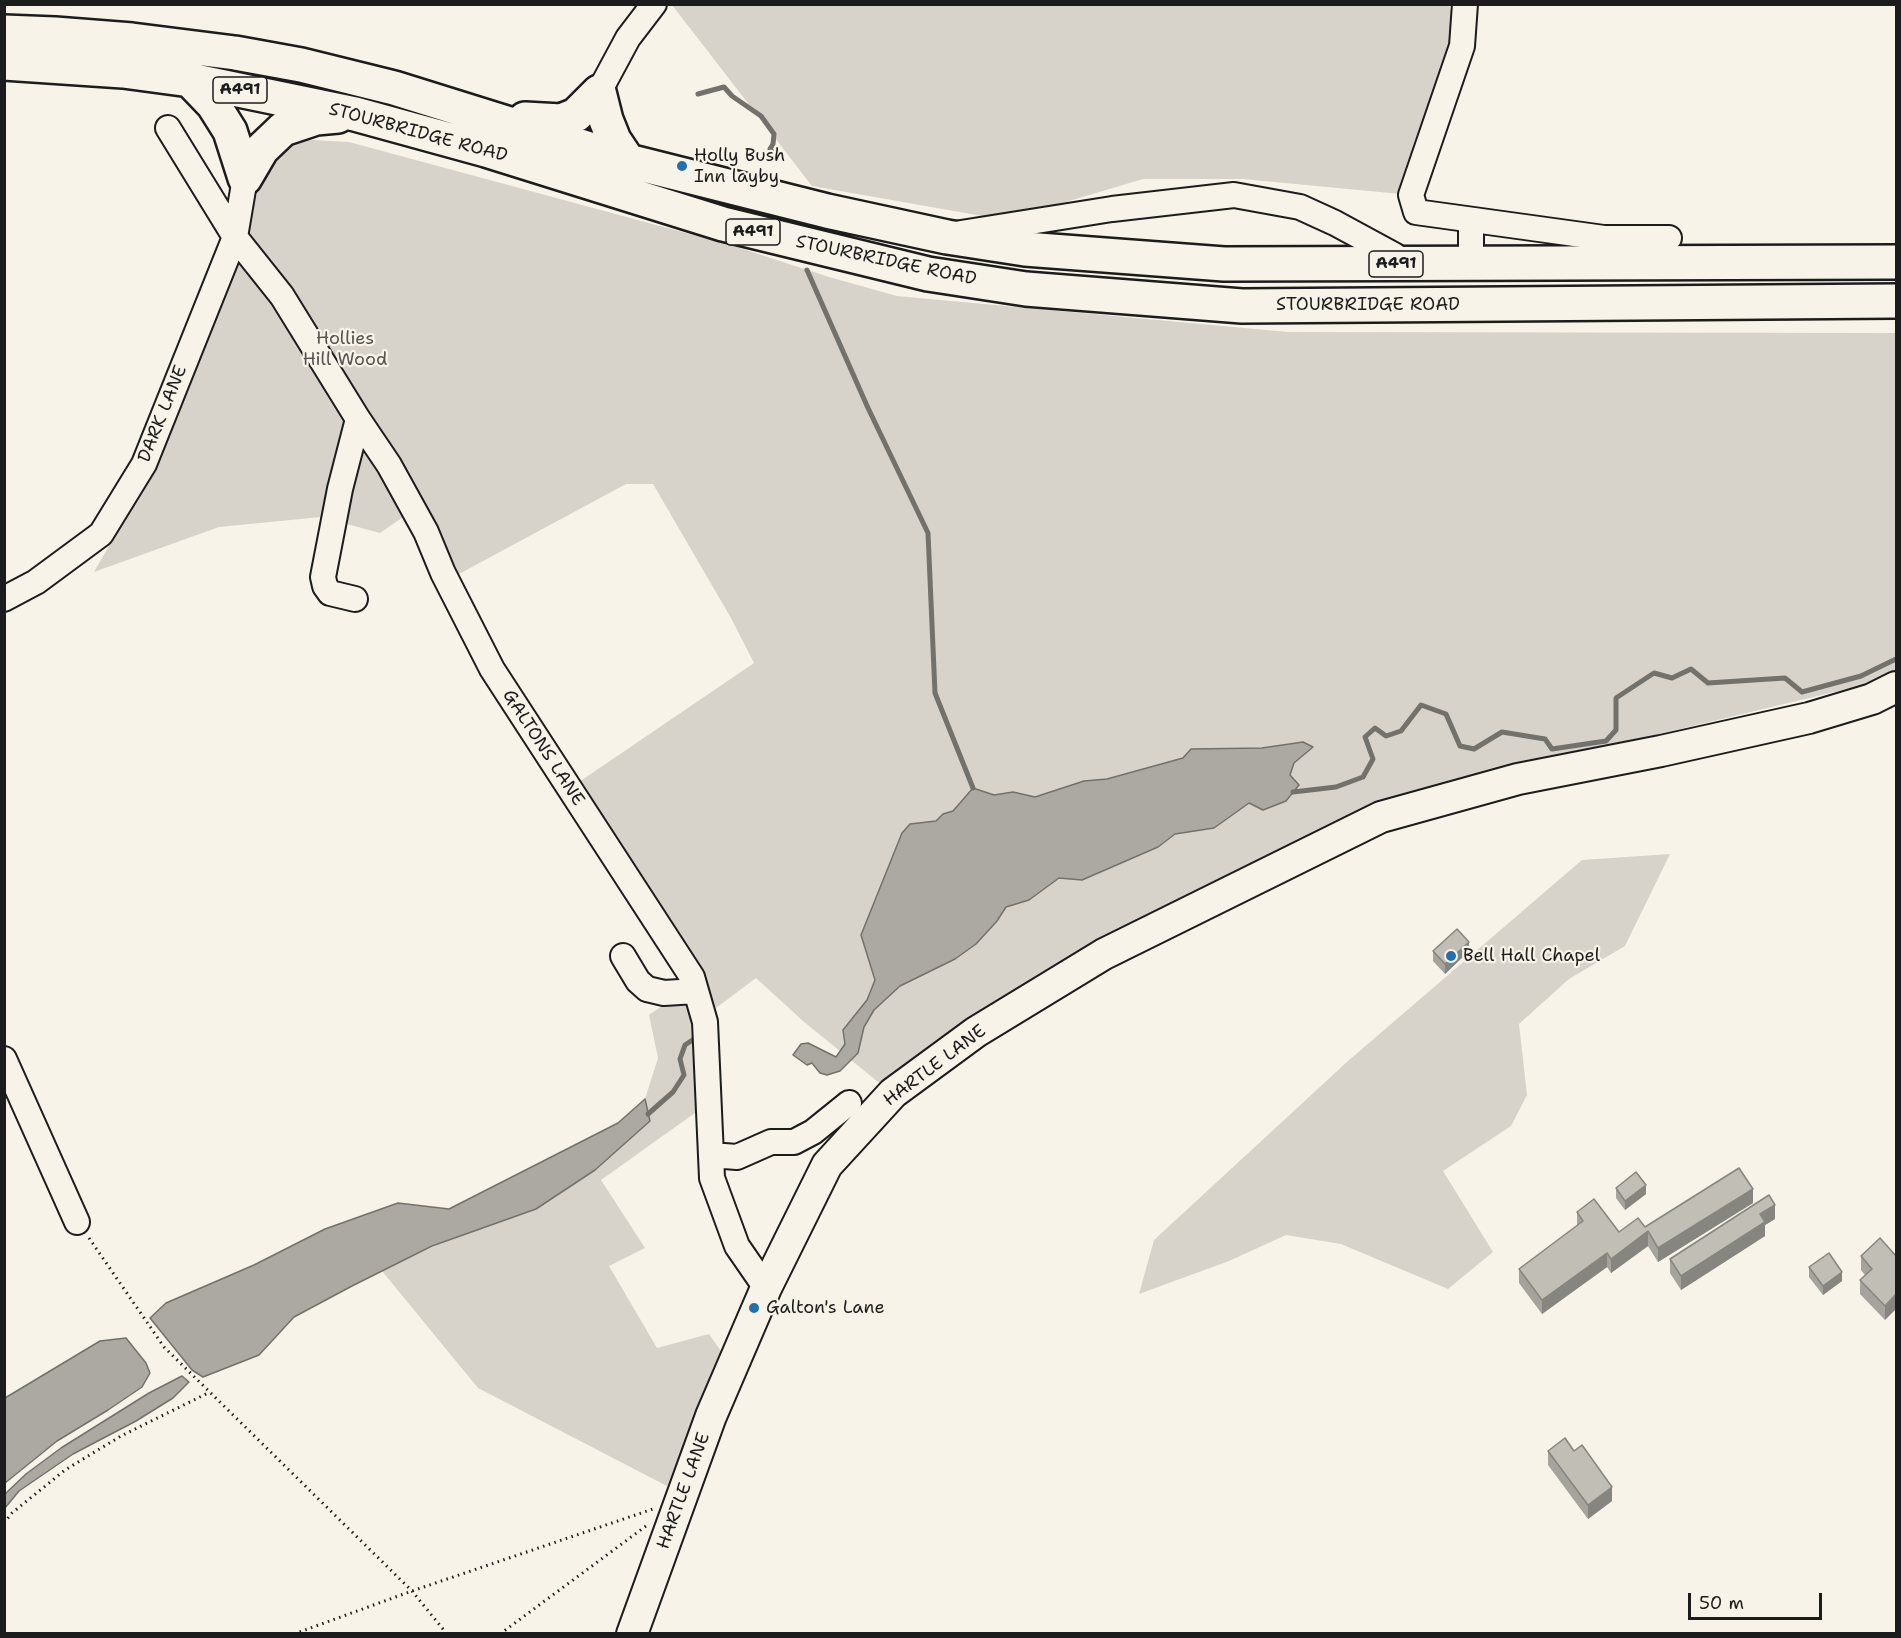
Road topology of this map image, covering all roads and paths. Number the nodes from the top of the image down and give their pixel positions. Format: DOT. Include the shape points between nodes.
graph roads {
  1 [pos="654,4"];
  2 [pos="1465,4"];
  3 [pos="4,32"];
  4 [pos="4,63"];
  5 [pos="190,80"];
  6 [pos="599,92"];
  7 [pos="355,114"];
  8 [pos="499,119"];
  9 [pos="168,128"];
  10 [pos="628,161"];
  11 [pos="245,178"];
  12 [pos="1470,221"];
  13 [pos="235,237"];
  14 [pos="947,237"];
  15 [pos="1669,238"];
  16 [pos="1896,262"];
  17 [pos="1406,264"];
  18 [pos="1471,264"];
  19 [pos="1896,301"];
  20 [pos="358,418"];
  21 [pos="4,598"];
  22 [pos="355,599"];
  23 [pos="1896,687"];
  24 [pos="623,956"];
  25 [pos="696,992"];
  26 [pos="4,1059"];
  27 [pos="849,1103"];
  28 [pos="711,1155"];
  29 [pos="77,1222"];
  30 [pos="766,1288"];
  31 [pos="210,1392"];
  32 [pos="681,1500"];
  33 [pos="4,1523"];
  34 [pos="411,1591"];
  35 [pos="294,1634"];
  36 [pos="447,1634"];
  37 [pos="500,1634"];
  38 [pos="632,1634"];
  1 -- 6 [label="street" via="628,38"];
  2 -- 12 [label="street" via="1462,46 1411,195 1416,213"];
  3 -- 8 [label="highway, STOURBRIDGE ROAD / A491" via="132,40 235,53 364,80"];
  4 -- 5 [label="highway, STOURBRIDGE ROAD / A491"];
  5 -- 7 [label="highway, STOURBRIDGE ROAD / A491"];
  5 -- 11 [label="highway" via="213,104 230,131"];
  6 -- 8 [label="highway" via="576,116 561,121"];
  6 -- 10 [label="highway" via="614,140"];
  7 -- 11 [label="highway" via="316,118 283,129 262,149"];
  7 -- 19 [label="highway, STOURBRIDGE ROAD / A491" via="486,150 723,224 928,274 1026,289 1242,306"];
  8 -- 10 [label="highway, STOURBRIDGE ROAD / A491"];
  9 -- 13 [label="street, GALTONS LANE"];
  10 -- 14 [label="highway, STOURBRIDGE ROAD / A491"];
  11 -- 13 [label="street, DARK LANE"];
  12 -- 15 [label="street" via="1604,238"];
  12 -- 18 [label="street"];
  13 -- 20 [label="street, GALTONS LANE" via="282,296"];
  13 -- 21 [label="street, DARK LANE" via="144,464 101,534 36,582"];
  14 -- 17 [label="highway, STOURBRIDGE ROAD / A491" via="1025,249 1224,264"];
  14 -- 17 [label="street" via="1101,211 1234,195 1300,207"];
  16 -- 18 [label="highway, STOURBRIDGE ROAD / A491"];
  17 -- 18 [label="highway, STOURBRIDGE ROAD / A491"];
  20 -- 22 [label="street" via="323,577 330,593"];
  20 -- 25 [label="street, GALTONS LANE" via="426,532 492,669 692,977"];
  23 -- 30 [label="main road, HARTLE LANE" via="1872,699 1809,718 1518,779 1381,817 1104,954 976,1032 893,1093 827,1165"];
  24 -- 25 [label="street" via="647,989"];
  25 -- 28 [label="street, GALTONS LANE" via="705,1022"];
  26 -- 29 [label="street"];
  27 -- 28 [label="street" via="794,1142 771,1142 737,1157"];
  28 -- 30 [label="street, GALTONS LANE" via="712,1178 737,1245"];
  29 -- 31 [label="path" via="164,1347"];
  30 -- 32 [label="main road, HARTLE LANE" via="711,1416"];
  31 -- 33 [label="path" via="121,1436 65,1470"];
  31 -- 34 [label="path"];
  32 -- 34 [label="path"];
  32 -- 37 [label="path"];
  32 -- 38 [label="main road, HARTLE LANE"];
  34 -- 35 [label="path"];
  34 -- 36 [label="path"];
}
